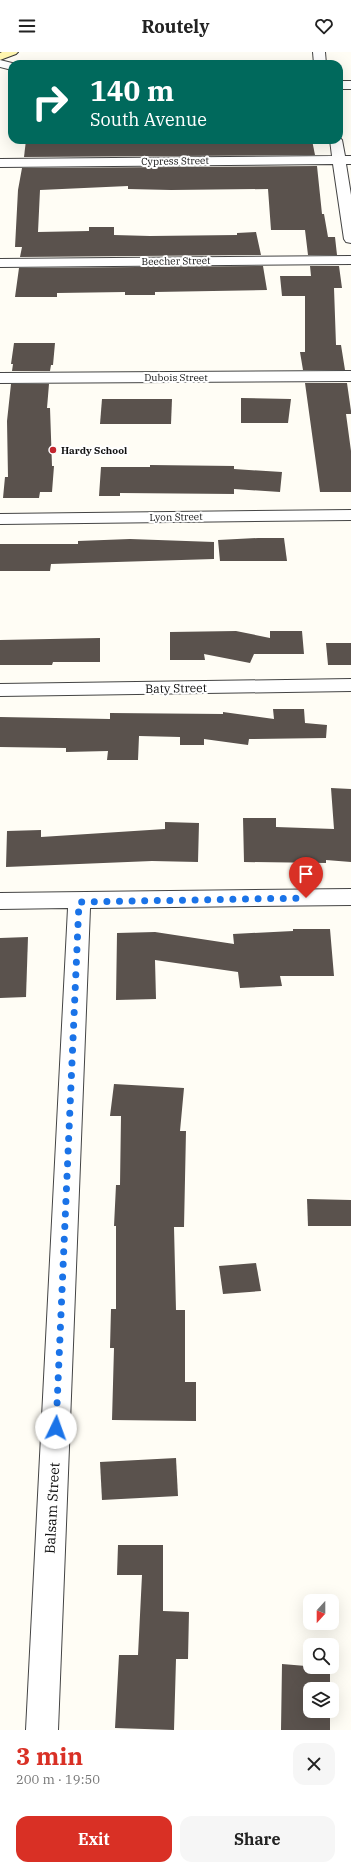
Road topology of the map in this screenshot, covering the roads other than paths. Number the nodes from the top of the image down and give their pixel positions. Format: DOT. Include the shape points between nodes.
graph roads {
  1 [pos="12,52"];
  2 [pos="0,57"];
  3 [pos="338,144"];
  4 [pos="346,160"];
  5 [pos="0,164"];
  6 [pos="351,239"];
  7 [pos="351,260"];
  8 [pos="0,263"];
  9 [pos="351,376"];
  10 [pos="0,378"];
  11 [pos="351,515"];
  12 [pos="0,519"];
  13 [pos="351,685"];
  14 [pos="0,690"];
  15 [pos="351,897"];
  16 [pos="0,901"];
  17 [pos="79,902"];
  18 [pos="42,1730"];
  1 -- 2 [label="main road"];
  3 -- 4 [label="street"];
  4 -- 5 [label="street, Cypress Street"];
  4 -- 6 [label="street"];
  7 -- 8 [label="street, Beecher Street"];
  9 -- 10 [label="street, Dubois Street"];
  11 -- 12 [label="street, Lyon Street"];
  13 -- 14 [label="street, Baty Street"];
  15 -- 17 [label="street"];
  16 -- 17 [label="street"];
  17 -- 18 [label="street, Balsam Street"];
}
